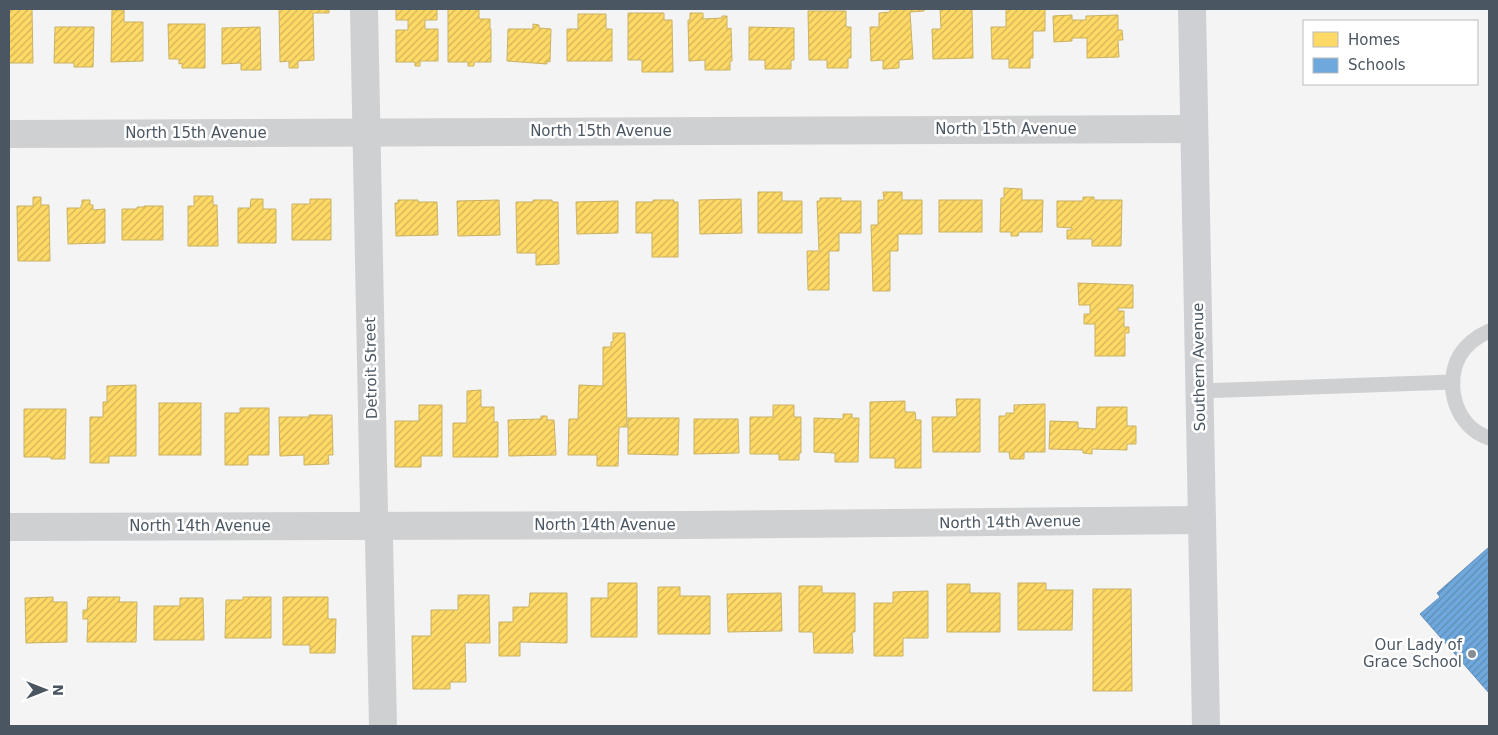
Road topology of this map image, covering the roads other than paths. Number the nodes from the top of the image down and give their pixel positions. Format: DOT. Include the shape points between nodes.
graph roads {
  1 [pos="364,9"];
  2 [pos="1192,9"];
  3 [pos="1194,128"];
  4 [pos="367,132"];
  5 [pos="9,134"];
  6 [pos="1489,330"];
  7 [pos="1453,382"];
  8 [pos="1200,391"];
  9 [pos="1489,438"];
  10 [pos="1202,520"];
  11 [pos="377,525"];
  12 [pos="9,527"];
  13 [pos="383,726"];
  14 [pos="1206,726"];
  1 -- 4 [label="street, Detroit Street"];
  2 -- 3 [label="street, Southern Avenue"];
  3 -- 4 [label="street, North 15th Avenue"];
  3 -- 8 [label="street, Southern Avenue"];
  4 -- 5 [label="street, North 15th Avenue"];
  4 -- 11 [label="street, Detroit Street" via="374,512"];
  6 -- 7 [label="lane" via="1472,341 1460,355"];
  7 -- 8 [label="lane"];
  7 -- 9 [label="lane" via="1457,409 1468,424"];
  8 -- 10 [label="street, Southern Avenue"];
  10 -- 11 [label="street, North 14th Avenue"];
  10 -- 14 [label="street, Southern Avenue"];
  11 -- 12 [label="street, North 14th Avenue"];
  11 -- 13 [label="street, Detroit Street"];
}
